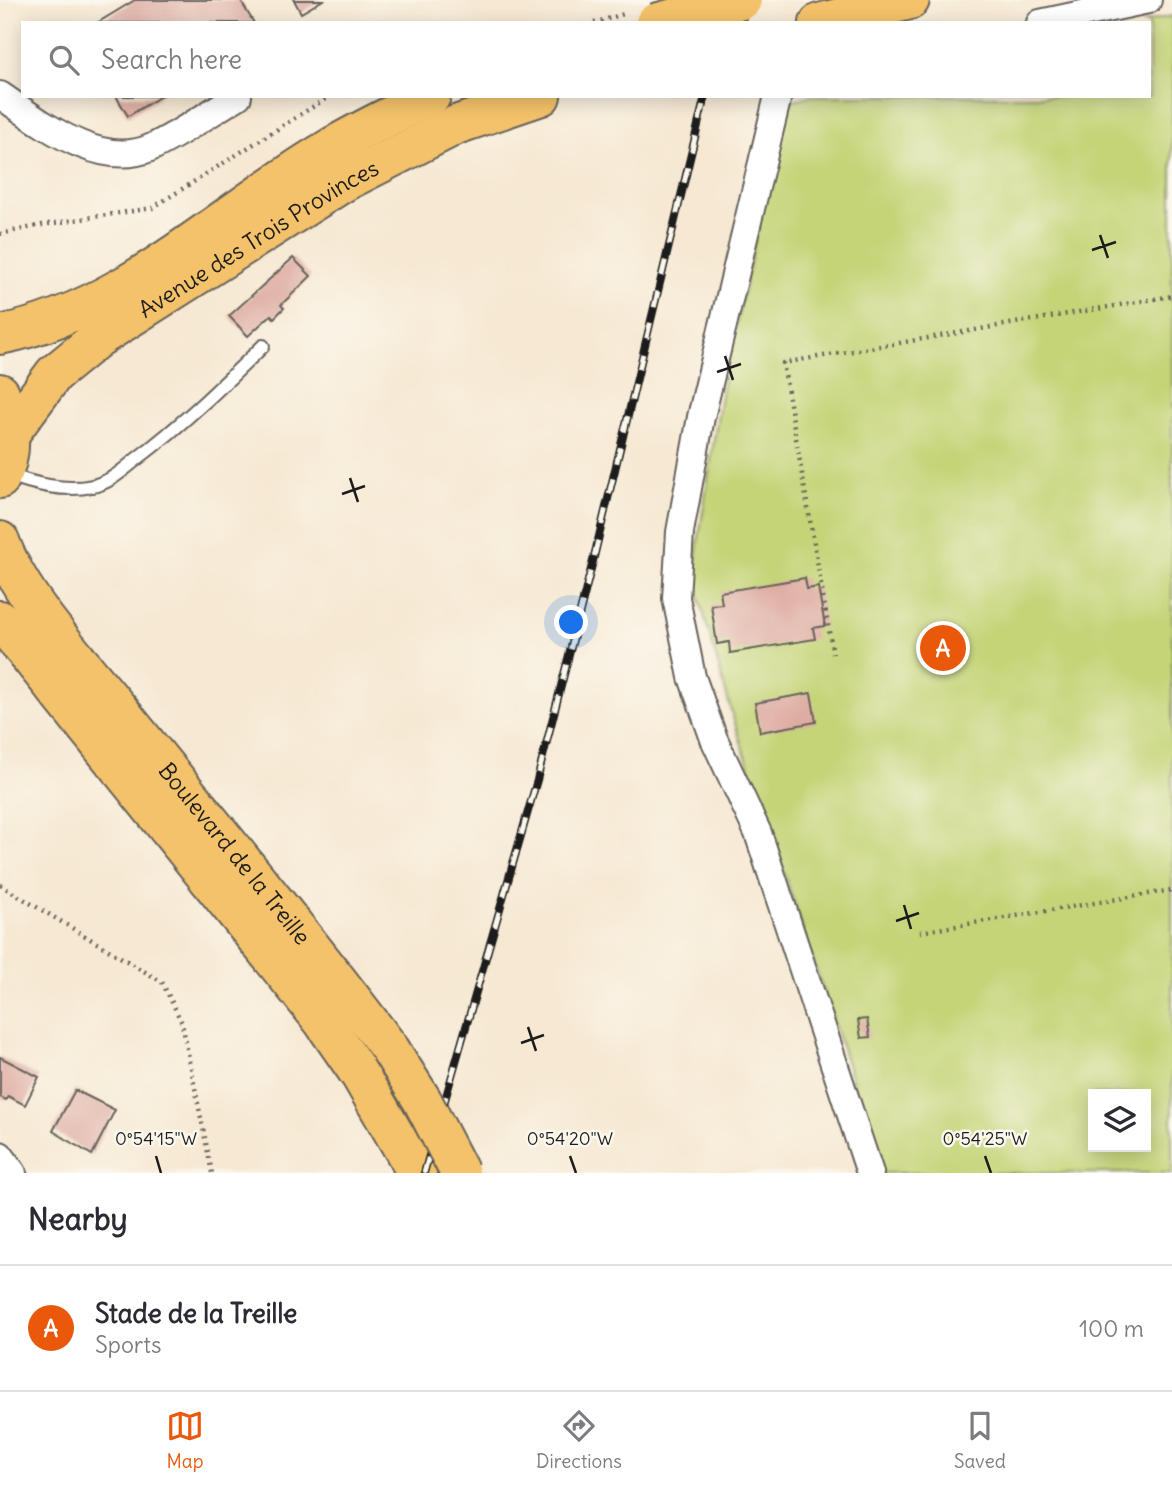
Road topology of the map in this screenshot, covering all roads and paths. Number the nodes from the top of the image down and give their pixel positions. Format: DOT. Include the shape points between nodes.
graph roads {
  1 [pos="742,0"];
  2 [pos="910,0"];
  3 [pos="1147,0"];
  4 [pos="642,18"];
  5 [pos="613,21"];
  6 [pos="827,21"];
  7 [pos="1049,21"];
  8 [pos="0,95"];
  9 [pos="235,98"];
  10 [pos="327,98"];
  11 [pos="422,98"];
  12 [pos="535,98"];
  13 [pos="778,98"];
  14 [pos="393,104"];
  15 [pos="0,234"];
  16 [pos="1172,296"];
  17 [pos="0,335"];
  18 [pos="263,345"];
  19 [pos="0,393"];
  20 [pos="11,432"];
  21 [pos="2,476"];
  22 [pos="0,541"];
  23 [pos="0,620"];
  24 [pos="833,654"];
  25 [pos="0,885"];
  26 [pos="1172,890"];
  27 [pos="920,933"];
  28 [pos="0,1155"];
  29 [pos="13,1173"];
  30 [pos="212,1173"];
  31 [pos="417,1173"];
  32 [pos="460,1173"];
  33 [pos="870,1173"];
  1 -- 4 [label="main road, bridge"];
  2 -- 6 [label="main road"];
  3 -- 7 [label="street"];
  4 -- 5 [label="path"];
  8 -- 9 [label="street" via="60,136 113,154 149,149"];
  10 -- 15 [label="path" via="152,208"];
  11 -- 14 [label="main road, Avenue des Trois Provinces"];
  12 -- 20 [label="main road, Avenue des Trois Provinces" via="456,125 344,182 98,338 54,374"];
  13 -- 33 [label="street" via="701,417 680,532 676,598 691,677 758,832"];
  14 -- 17 [label="main road, Avenue des Trois Provinces" via="104,299 27,330"];
  16 -- 24 [label="path" via="782,363"];
  18 -- 21 [label="lane" via="200,408 113,478 77,488"];
  19 -- 20 [label="main road"];
  20 -- 21 [label="main road"];
  22 -- 32 [label="main road, Boulevard de la Treille, bridge" via="8,562 55,629 390,1049"];
  23 -- 31 [label="main road, Boulevard de la Treille" via="286,974 360,1075"];
  25 -- 30 [label="path" via="162,982 182,1023"];
  26 -- 27 [label="path"];
  28 -- 29 [label="street"];
}
